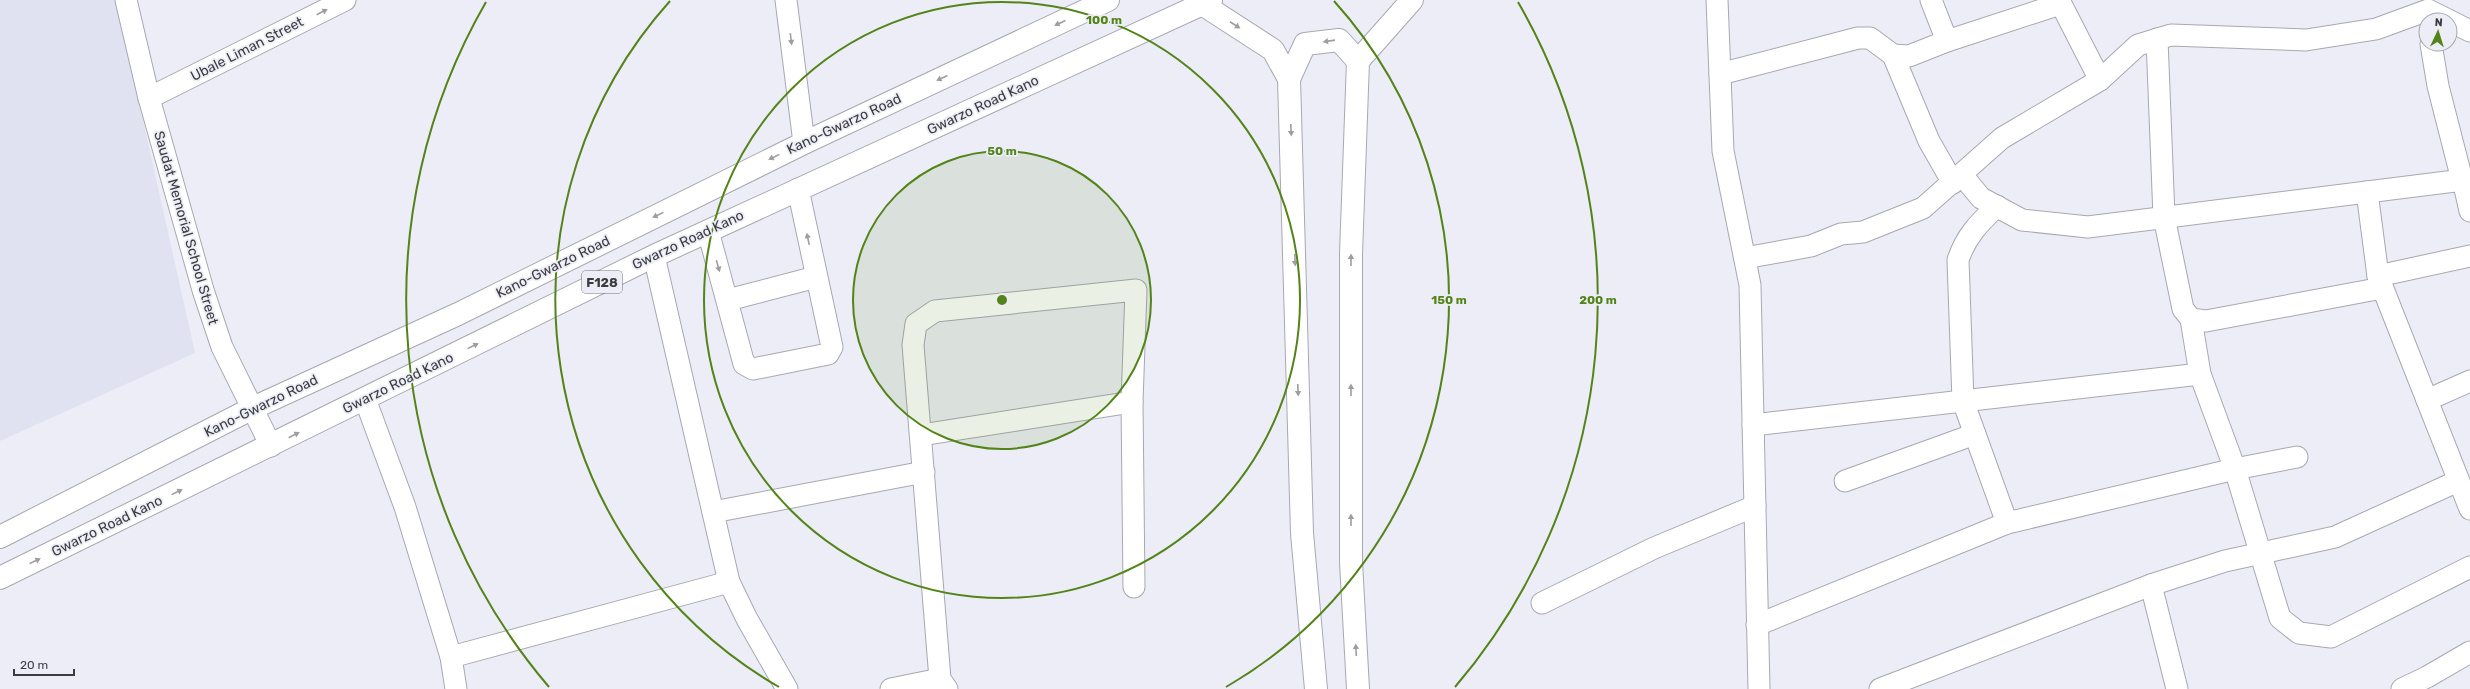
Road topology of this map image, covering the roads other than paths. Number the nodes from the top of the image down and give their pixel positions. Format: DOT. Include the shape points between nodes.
graph roads {
  1 [pos="126,0"];
  2 [pos="345,0"];
  3 [pos="786,0"];
  4 [pos="1108,0"];
  5 [pos="1412,0"];
  6 [pos="1717,0"];
  7 [pos="1931,0"];
  8 [pos="1206,2"];
  9 [pos="2059,2"];
  10 [pos="2427,10"];
  11 [pos="2458,25"];
  12 [pos="2470,31"];
  13 [pos="2157,39"];
  14 [pos="1946,41"];
  15 [pos="2432,52"];
  16 [pos="1892,56"];
  17 [pos="1358,61"];
  18 [pos="1720,74"];
  19 [pos="1289,79"];
  20 [pos="2100,80"];
  21 [pos="149,98"];
  22 [pos="804,142"];
  23 [pos="1957,179"];
  24 [pos="2467,182"];
  25 [pos="798,189"];
  26 [pos="2367,192"];
  27 [pos="1997,206"];
  28 [pos="2470,211"];
  29 [pos="2164,217"];
  30 [pos="708,231"];
  31 [pos="654,256"];
  32 [pos="2470,256"];
  33 [pos="1745,258"];
  34 [pos="816,277"];
  35 [pos="2380,282"];
  36 [pos="728,300"];
  37 [pos="2191,319"];
  38 [pos="2200,374"];
  39 [pos="2470,381"];
  40 [pos="365,399"];
  41 [pos="2427,400"];
  42 [pos="1963,401"];
  43 [pos="1132,402"];
  44 [pos="253,408"];
  45 [pos="1753,425"];
  46 [pos="1975,434"];
  47 [pos="921,435"];
  48 [pos="271,446"];
  49 [pos="2296,457"];
  50 [pos="2235,469"];
  51 [pos="2461,470"];
  52 [pos="924,472"];
  53 [pos="1845,482"];
  54 [pos="1755,506"];
  55 [pos="2470,509"];
  56 [pos="714,512"];
  57 [pos="2007,523"];
  58 [pos="0,537"];
  59 [pos="2260,554"];
  60 [pos="2470,567"];
  61 [pos="0,578"];
  62 [pos="729,582"];
  63 [pos="2151,585"];
  64 [pos="1134,587"];
  65 [pos="1542,603"];
  66 [pos="1757,625"];
  67 [pos="2470,652"];
  68 [pos="451,657"];
  69 [pos="944,684"];
  70 [pos="783,688"];
  71 [pos="456,689"];
  72 [pos="891,689"];
  73 [pos="1316,689"];
  74 [pos="1358,689"];
  75 [pos="1759,689"];
  76 [pos="1880,689"];
  77 [pos="2177,689"];
  78 [pos="2402,689"];
  1 -- 21 [label="street, Saudat Memorial School Street"];
  21 -- 2 [label="street, Ubale Liman Street, one-way"];
  3 -- 22 [label="street, one-way"];
  4 -- 22 [label="main road, Kano-Gwarzo Road / F128, one-way"];
  5 -- 17 [label="main road"];
  6 -- 18 [label="street"];
  7 -- 14 [label="street"];
  8 -- 19 [label="main road, one-way" via="1273,50"];
  8 -- 25 [label="main road, Gwarzo Road Kano / F128"];
  9 -- 14 [label="street"];
  9 -- 20 [label="street"];
  10 -- 13 [label="street" via="2376,28 2306,40 2171,35"];
  11 -- 12 [label="street"];
  13 -- 20 [label="street" via="2138,45"];
  13 -- 29 [label="street"];
  14 -- 16 [label="street" via="1909,56"];
  15 -- 24 [label="street" via="2438,86"];
  16 -- 18 [label="street" via="1870,38 1858,38"];
  16 -- 23 [label="street" via="1929,141"];
  17 -- 19 [label="main road, one-way" via="1339,40 1305,44"];
  74 -- 17 [label="main road, one-way" via="1350,562 1351,254"];
  18 -- 33 [label="street" via="1723,151"];
  19 -- 73 [label="main road, one-way" via="1302,533"];
  20 -- 23 [label="street" via="2002,138"];
  21 -- 44 [label="street, Saudat Memorial School Street" via="205,297 222,348"];
  22 -- 44 [label="main road, Kano-Gwarzo Road / F128, one-way" via="458,314"];
  23 -- 27 [label="street" via="1981,198"];
  23 -- 33 [label="street" via="1923,208 1863,232 1841,234 1811,246"];
  24 -- 26 [label="street"];
  24 -- 28 [label="street"];
  25 -- 30 [label="main road, Gwarzo Road Kano / F128"];
  34 -- 25 [label="street, one-way"];
  26 -- 29 [label="street"];
  26 -- 35 [label="street"];
  27 -- 29 [label="street" via="2022,220 2088,227"];
  27 -- 42 [label="street" via="1972,229 1958,260"];
  29 -- 37 [label="street" via="2183,309"];
  30 -- 31 [label="main road, Gwarzo Road Kano / F128"];
  30 -- 36 [label="street, one-way"];
  40 -- 31 [label="main road, Gwarzo Road Kano / F128, one-way"];
  31 -- 56 [label="street"];
  32 -- 35 [label="street"];
  33 -- 45 [label="street" via="1750,285"];
  34 -- 36 [label="street"];
  34 -- 36 [label="street" via="832,347 828,354 753,369 747,367 744,364"];
  35 -- 37 [label="street" via="2206,321"];
  35 -- 41 [label="street"];
  37 -- 38 [label="street"];
  38 -- 42 [label="street"];
  38 -- 50 [label="street"];
  39 -- 41 [label="street"];
  48 -- 40 [label="main road, Gwarzo Road Kano / F128, one-way"];
  40 -- 68 [label="street" via="405,507"];
  41 -- 51 [label="street"];
  42 -- 45 [label="street"];
  42 -- 46 [label="street"];
  43 -- 47 [label="street"];
  43 -- 47 [label="street" via="1136,290 935,311 916,324 913,345"];
  43 -- 64 [label="street"];
  44 -- 48 [label="street, Saudat Memorial School Street"];
  44 -- 58 [label="main road, Kano-Gwarzo Road / F128"];
  45 -- 54 [label="street"];
  46 -- 53 [label="street"];
  46 -- 57 [label="street"];
  47 -- 52 [label="street"];
  61 -- 48 [label="main road, Gwarzo Road Kano / F128, one-way"];
  49 -- 50 [label="street"];
  50 -- 57 [label="street"];
  50 -- 59 [label="street"];
  51 -- 55 [label="street"];
  51 -- 59 [label="street" via="2335,536"];
  52 -- 56 [label="street"];
  52 -- 69 [label="street"];
  54 -- 65 [label="street" via="1654,548"];
  54 -- 66 [label="street"];
  56 -- 62 [label="street"];
  57 -- 66 [label="street"];
  59 -- 60 [label="street" via="2280,618 2299,633 2331,637"];
  59 -- 63 [label="street" via="2224,561"];
  62 -- 68 [label="street"];
  62 -- 70 [label="street"];
  63 -- 76 [label="street"];
  63 -- 77 [label="street"];
  66 -- 75 [label="street"];
  67 -- 78 [label="street"];
  68 -- 71 [label="street"];
  69 -- 72 [label="street"];
}
